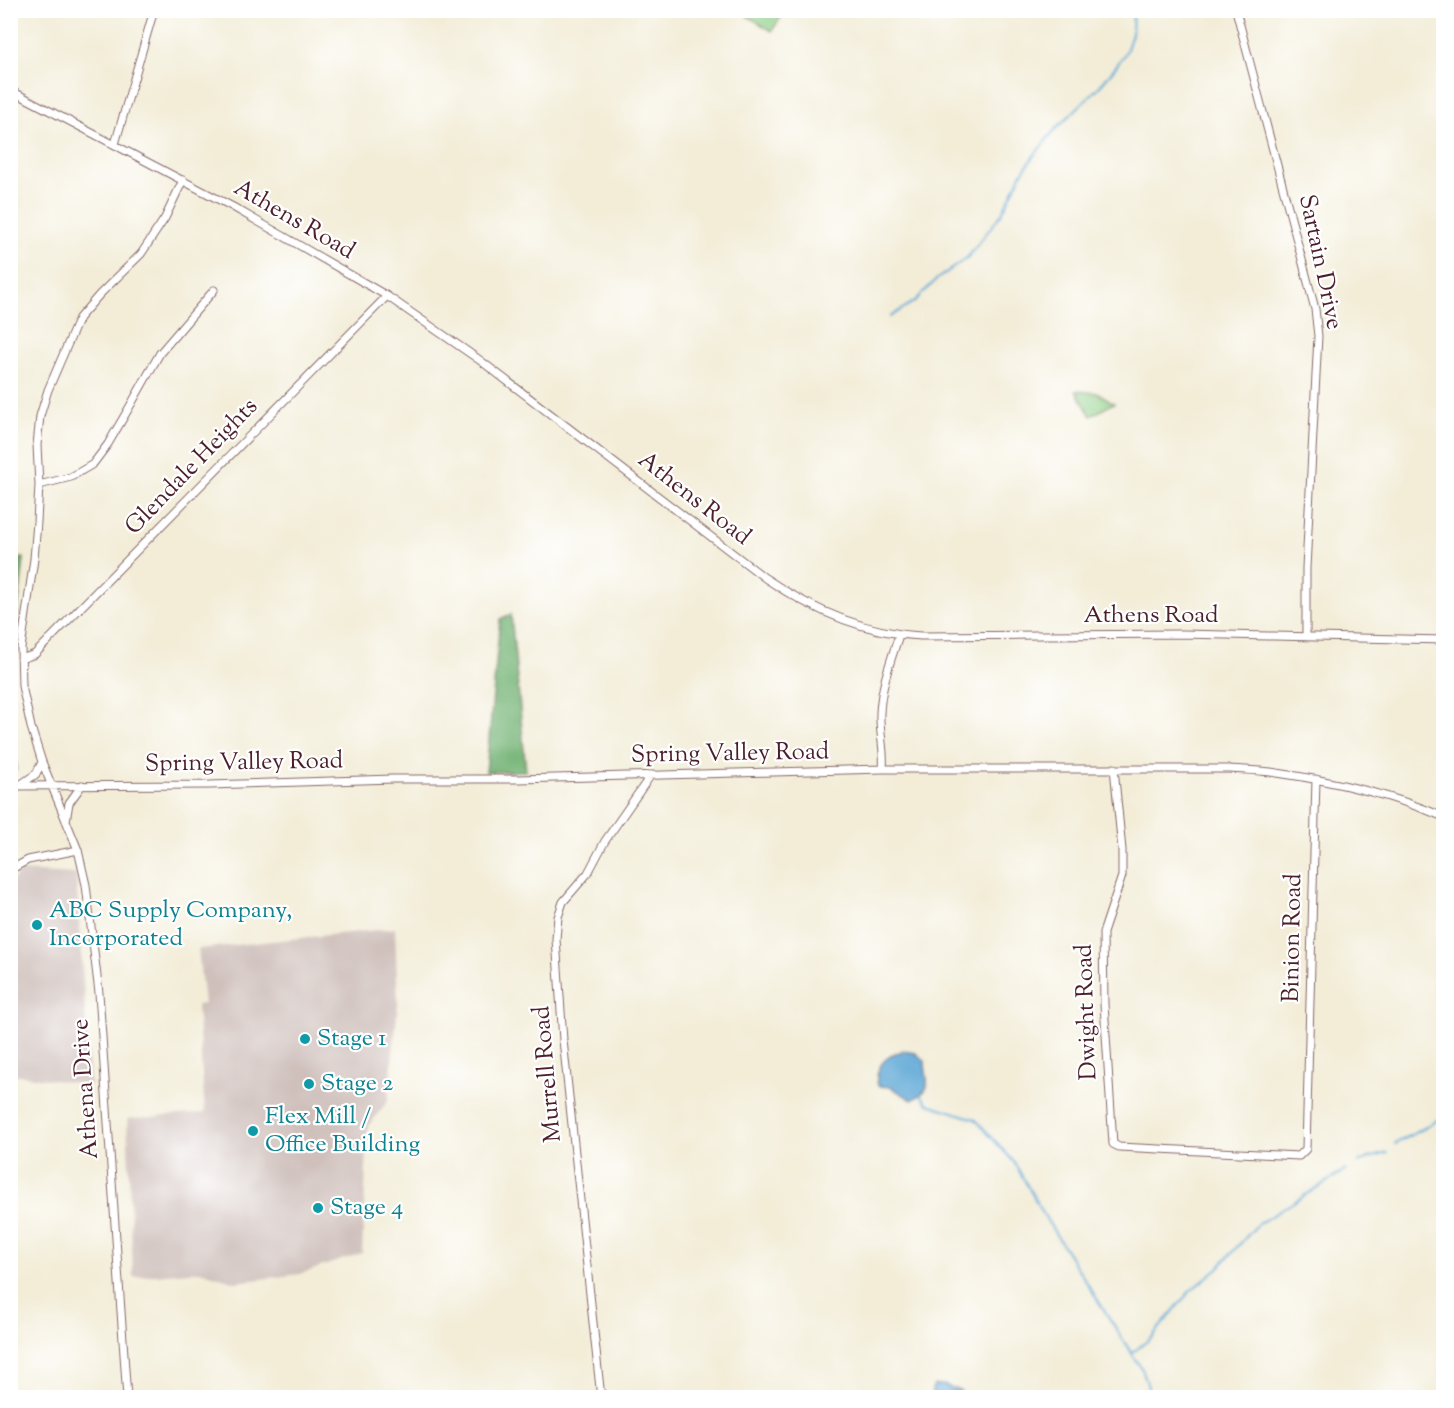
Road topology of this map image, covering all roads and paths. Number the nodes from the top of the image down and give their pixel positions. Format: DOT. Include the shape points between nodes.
graph roads {
  1 [pos="154,10"];
  2 [pos="1236,10"];
  3 [pos="10,90"];
  4 [pos="115,144"];
  5 [pos="183,180"];
  6 [pos="214,290"];
  7 [pos="387,296"];
  8 [pos="39,485"];
  9 [pos="899,635"];
  10 [pos="1306,636"];
  11 [pos="1443,640"];
  12 [pos="21,659"];
  13 [pos="42,762"];
  14 [pos="1114,768"];
  15 [pos="883,770"];
  16 [pos="651,775"];
  17 [pos="1316,779"];
  18 [pos="51,785"];
  19 [pos="82,785"];
  20 [pos="10,786"];
  21 [pos="19,786"];
  22 [pos="1443,817"];
  23 [pos="66,824"];
  24 [pos="78,850"];
  25 [pos="10,870"];
  26 [pos="1154,1149"];
  27 [pos="128,1398"];
  28 [pos="601,1398"];
  1 -- 4 [label="street"];
  2 -- 10 [label="street, Sartain Drive" via="1316,309"];
  3 -- 4 [label="street, Athens Road"];
  4 -- 5 [label="street, Athens Road"];
  5 -- 7 [label="street, Athens Road"];
  5 -- 8 [label="street, Athena Drive" via="165,218 141,254 79,318 40,416"];
  6 -- 8 [label="street" via="160,353 93,464 71,477"];
  7 -- 9 [label="street, Athens Road" via="481,361 778,587 830,615"];
  7 -- 12 [label="street, Glendale Heights" via="35,654"];
  8 -- 12 [label="street, Athena Drive"];
  9 -- 10 [label="street, Athens Road"];
  9 -- 15 [label="street" via="881,699"];
  10 -- 11 [label="street, Athens Road"];
  12 -- 13 [label="street, Athena Drive" via="22,686"];
  13 -- 18 [label="street, Athena Drive"];
  13 -- 21 [label="street" via="36,774"];
  14 -- 15 [label="street, Spring Valley Road"];
  14 -- 17 [label="street, Spring Valley Road" via="1230,769"];
  14 -- 26 [label="street, Dwight Road" via="1122,876 1103,933 1113,1144"];
  15 -- 16 [label="street, Spring Valley Road"];
  16 -- 19 [label="street, Spring Valley Road"];
  16 -- 28 [label="street, Murrell Road" via="605,841 588,873 563,902 556,939"];
  17 -- 22 [label="street, Spring Valley Road" via="1398,799"];
  17 -- 26 [label="street, Binion Road" via="1306,1149 1299,1156"];
  18 -- 19 [label="street, Spring Valley Road"];
  18 -- 21 [label="street, Spring Valley Road"];
  18 -- 23 [label="street, Athena Drive"];
  19 -- 23 [label="street" via="69,803"];
  20 -- 21 [label="street, Spring Valley Road"];
  23 -- 24 [label="street, Athena Drive"];
  24 -- 25 [label="street" via="28,860"];
  24 -- 27 [label="street, Athena Drive" via="99,993"];
}
